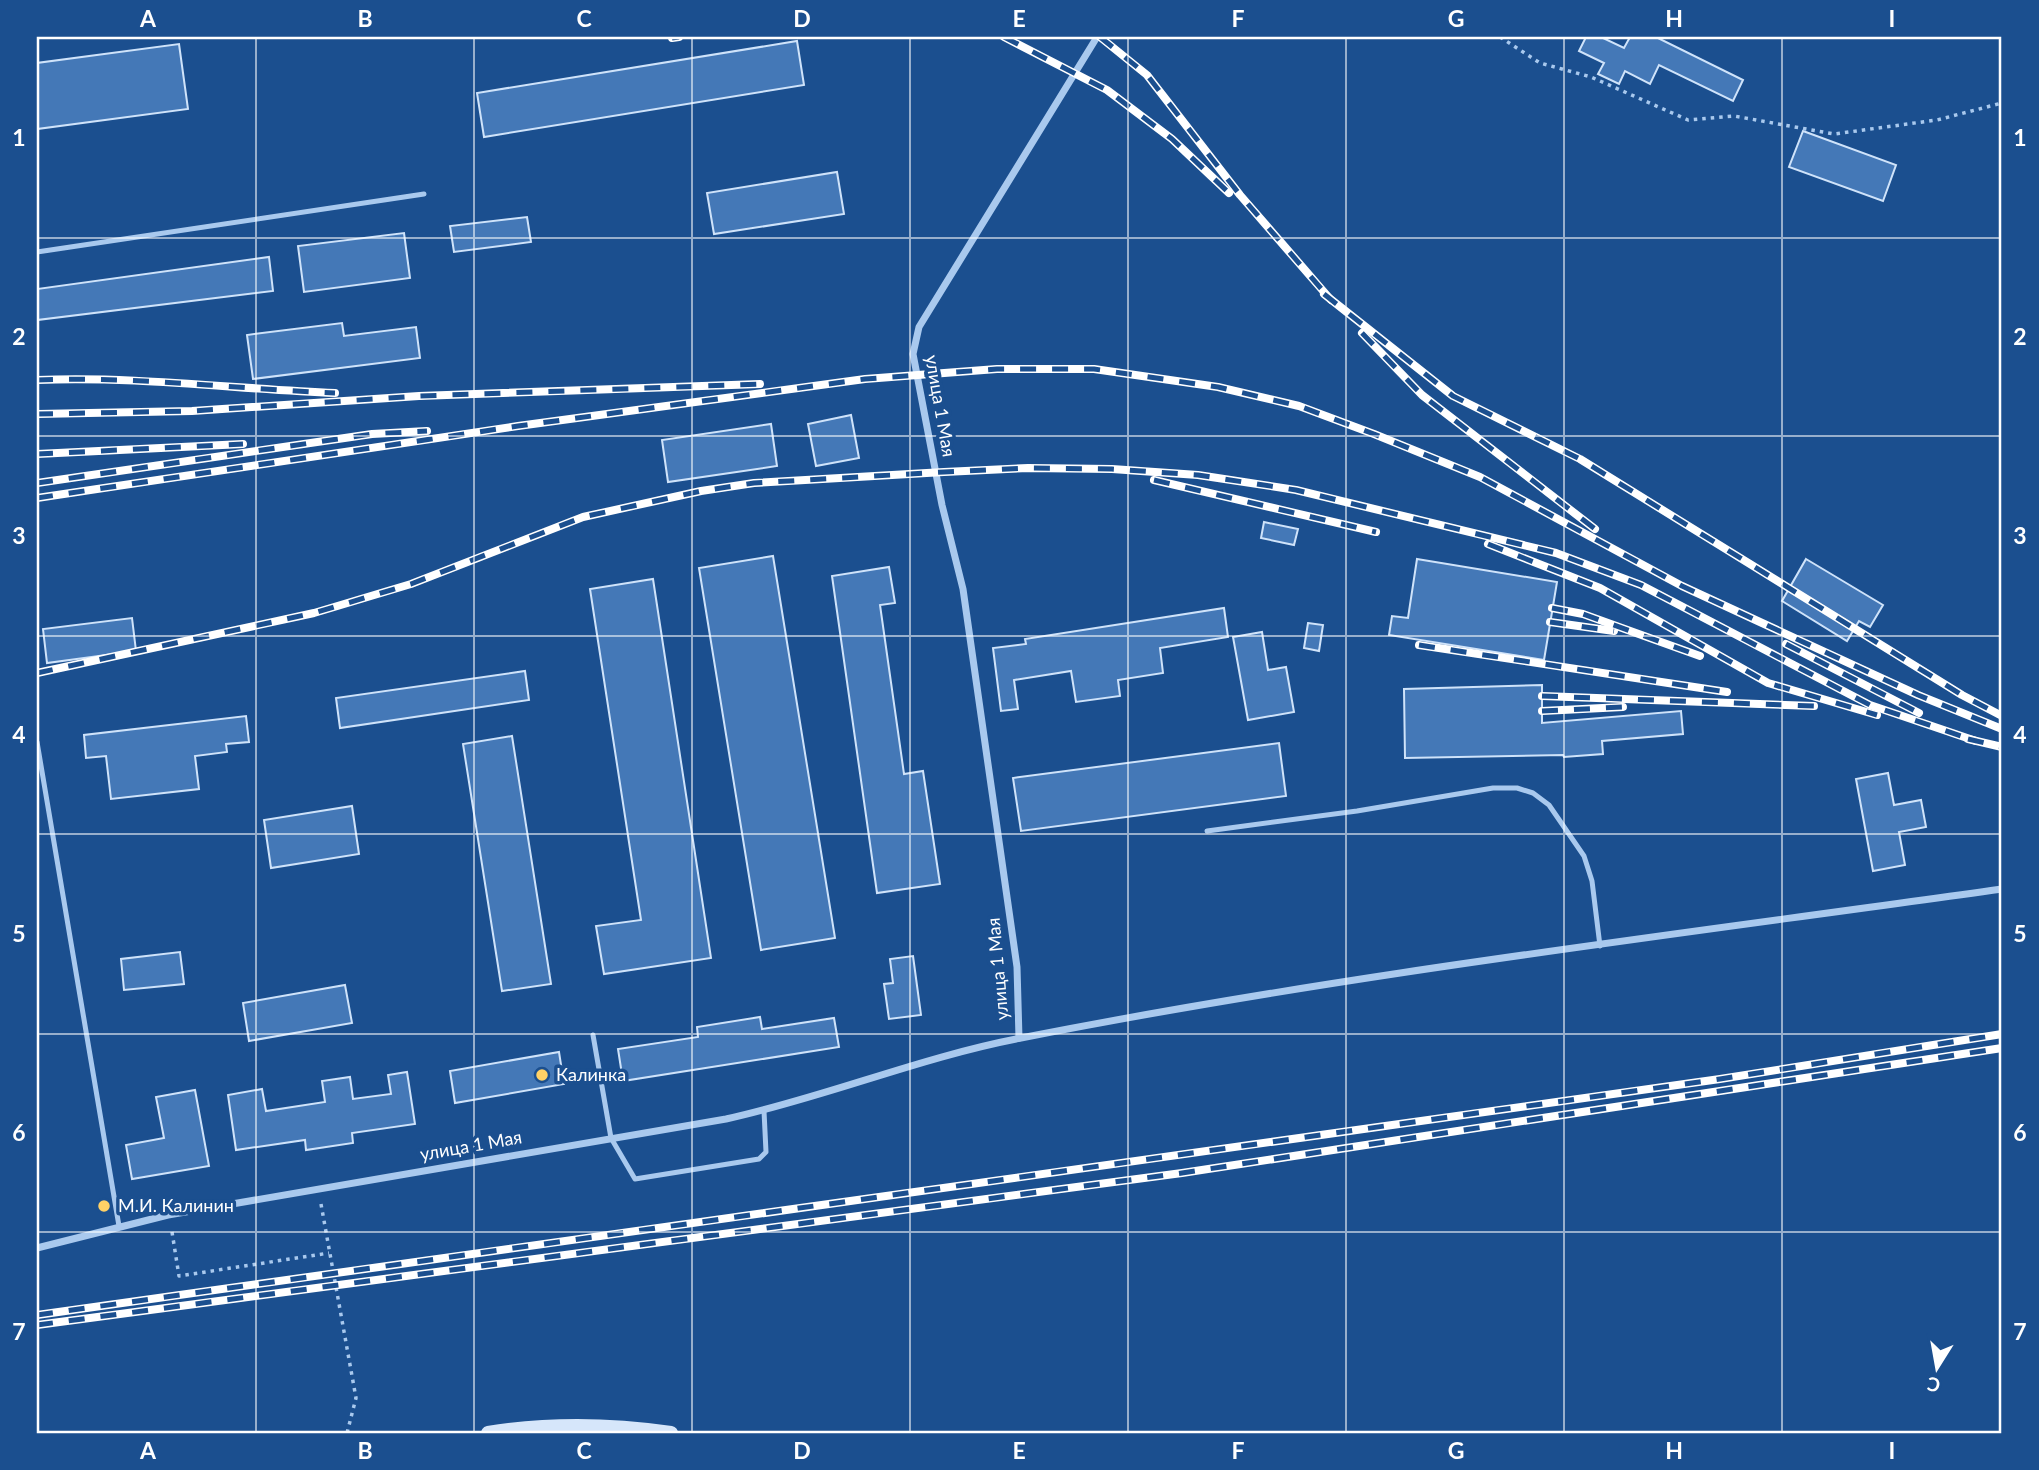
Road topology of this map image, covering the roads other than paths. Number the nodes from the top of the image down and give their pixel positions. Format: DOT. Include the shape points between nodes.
graph roads {
  1 [pos="1097,37"];
  2 [pos="424,194"];
  3 [pos="37,252"];
  4 [pos="37,742"];
  5 [pos="1207,831"];
  6 [pos="2002,889"];
  7 [pos="1601,946"];
  8 [pos="593,1035"];
  9 [pos="1019,1038"];
  10 [pos="764,1111"];
  11 [pos="611,1138"];
  12 [pos="118,1226"];
  13 [pos="37,1248"];
  14 [pos="488,1433"];
  15 [pos="671,1433"];
  1 -- 9 [label="street, улица 1 Мая" via="919,327 913,354 963,589 1017,967"];
  2 -- 3 [label="lane"];
  4 -- 12 [label="lane"];
  5 -- 7 [label="lane" via="1517,788 1549,805 1584,856"];
  6 -- 7 [label="street"];
  7 -- 9 [label="street" via="1304,988"];
  8 -- 11 [label="lane"];
  9 -- 10 [label="street, улица 1 Мая"];
  10 -- 11 [label="street, улица 1 Мая"];
  10 -- 11 [label="lane" via="766,1152 759,1159 635,1179"];
  11 -- 12 [label="street, улица 1 Мая"];
  12 -- 13 [label="street, улица 1 Мая"];
  14 -- 15 [label="main road" via="570,1425"];
}
